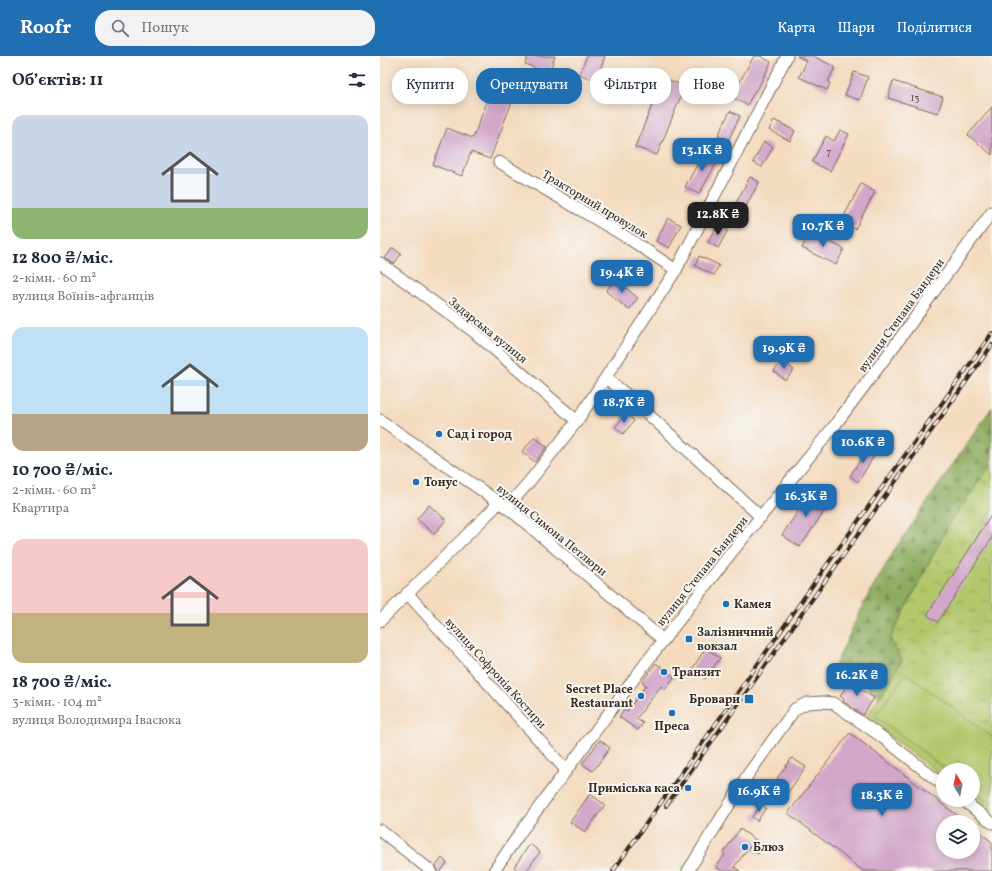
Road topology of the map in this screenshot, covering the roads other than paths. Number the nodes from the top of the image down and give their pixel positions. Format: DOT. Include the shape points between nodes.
graph roads {
  1 [pos="787,56"];
  2 [pos="499,162"];
  3 [pos="992,212"];
  4 [pos="380,263"];
  5 [pos="676,270"];
  6 [pos="606,378"];
  7 [pos="380,420"];
  8 [pos="577,420"];
  9 [pos="503,504"];
  10 [pos="761,518"];
  11 [pos="407,593"];
  12 [pos="380,621"];
  13 [pos="663,640"];
  14 [pos="566,770"];
  15 [pos="936,779"];
  16 [pos="972,807"];
  17 [pos="992,823"];
  18 [pos="380,830"];
  19 [pos="431,871"];
  20 [pos="494,871"];
  21 [pos="688,871"];
  1 -- 5 [label="street"];
  2 -- 5 [label="street, Тракторний провулок" via="628,238"];
  3 -- 10 [label="street, вулиця Степана Бандери" via="867,384"];
  4 -- 8 [label="street, Задарська вулиця" via="473,331"];
  5 -- 6 [label="street"];
  6 -- 8 [label="street"];
  6 -- 10 [label="street"];
  7 -- 9 [label="street, вулиця Симона Петлюри"];
  8 -- 9 [label="street" via="531,479"];
  9 -- 11 [label="street" via="494,508"];
  9 -- 13 [label="street, вулиця Симона Петлюри"];
  10 -- 13 [label="street, вулиця Степана Бандери"];
  11 -- 12 [label="street"];
  11 -- 14 [label="street, вулиця Софронія Костири"];
  13 -- 14 [label="street, вулиця Степана Бандери"];
  14 -- 20 [label="street, вулиця Степана Бандери"];
  15 -- 21 [label="street" via="882,737 834,704 807,703 795,710 758,760"];
  16 -- 17 [label="street"];
  18 -- 19 [label="street"];
}
